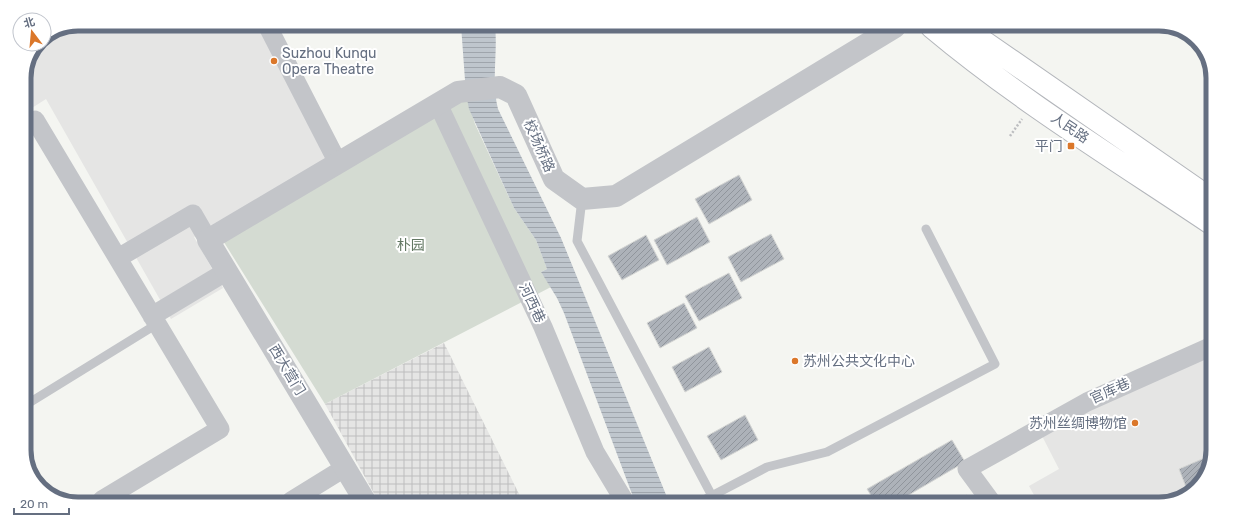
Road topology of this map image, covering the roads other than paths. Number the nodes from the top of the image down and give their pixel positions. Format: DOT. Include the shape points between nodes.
graph roads {
  1 [pos="270,31"];
  2 [pos="888,31"];
  3 [pos="937,31"];
  4 [pos="971,31"];
  5 [pos="438,104"];
  6 [pos="31,123"];
  7 [pos="338,164"];
  8 [pos="1206,196"];
  9 [pos="582,199"];
  10 [pos="1206,220"];
  11 [pos="926,230"];
  12 [pos="208,240"];
  13 [pos="118,258"];
  14 [pos="227,271"];
  15 [pos="155,320"];
  16 [pos="1206,349"];
  17 [pos="31,401"];
  18 [pos="346,467"];
  19 [pos="712,496"];
  20 [pos="107,497"];
  21 [pos="297,497"];
  22 [pos="363,497"];
  23 [pos="622,497"];
  24 [pos="988,497"];
  1 -- 7 [label="street"];
  2 -- 9 [label="street" via="616,196"];
  3 -- 10 [label="main road, 人民路" via="964,54 1033,103"];
  4 -- 8 [label="main road, 人民路"];
  5 -- 7 [label="street, 校场桥路"];
  5 -- 9 [label="street, 校场桥路" via="458,92 500,87 516,95 554,179"];
  5 -- 23 [label="street, 河西巷" via="544,327 595,452"];
  6 -- 13 [label="street" via="35,120"];
  7 -- 12 [label="street, 校场桥路"];
  9 -- 19 [label="lane" via="577,241"];
  11 -- 19 [label="lane" via="995,364 827,452 767,467"];
  12 -- 13 [label="street" via="193,214"];
  12 -- 14 [label="street, 西大营门"];
  13 -- 15 [label="street"];
  14 -- 15 [label="street"];
  14 -- 18 [label="street, 西大营门"];
  15 -- 17 [label="lane"];
  15 -- 20 [label="street" via="220,429"];
  16 -- 24 [label="street, 官库巷" via="1087,402 967,469"];
  18 -- 21 [label="street"];
  18 -- 22 [label="street, 西大营门"];
}
